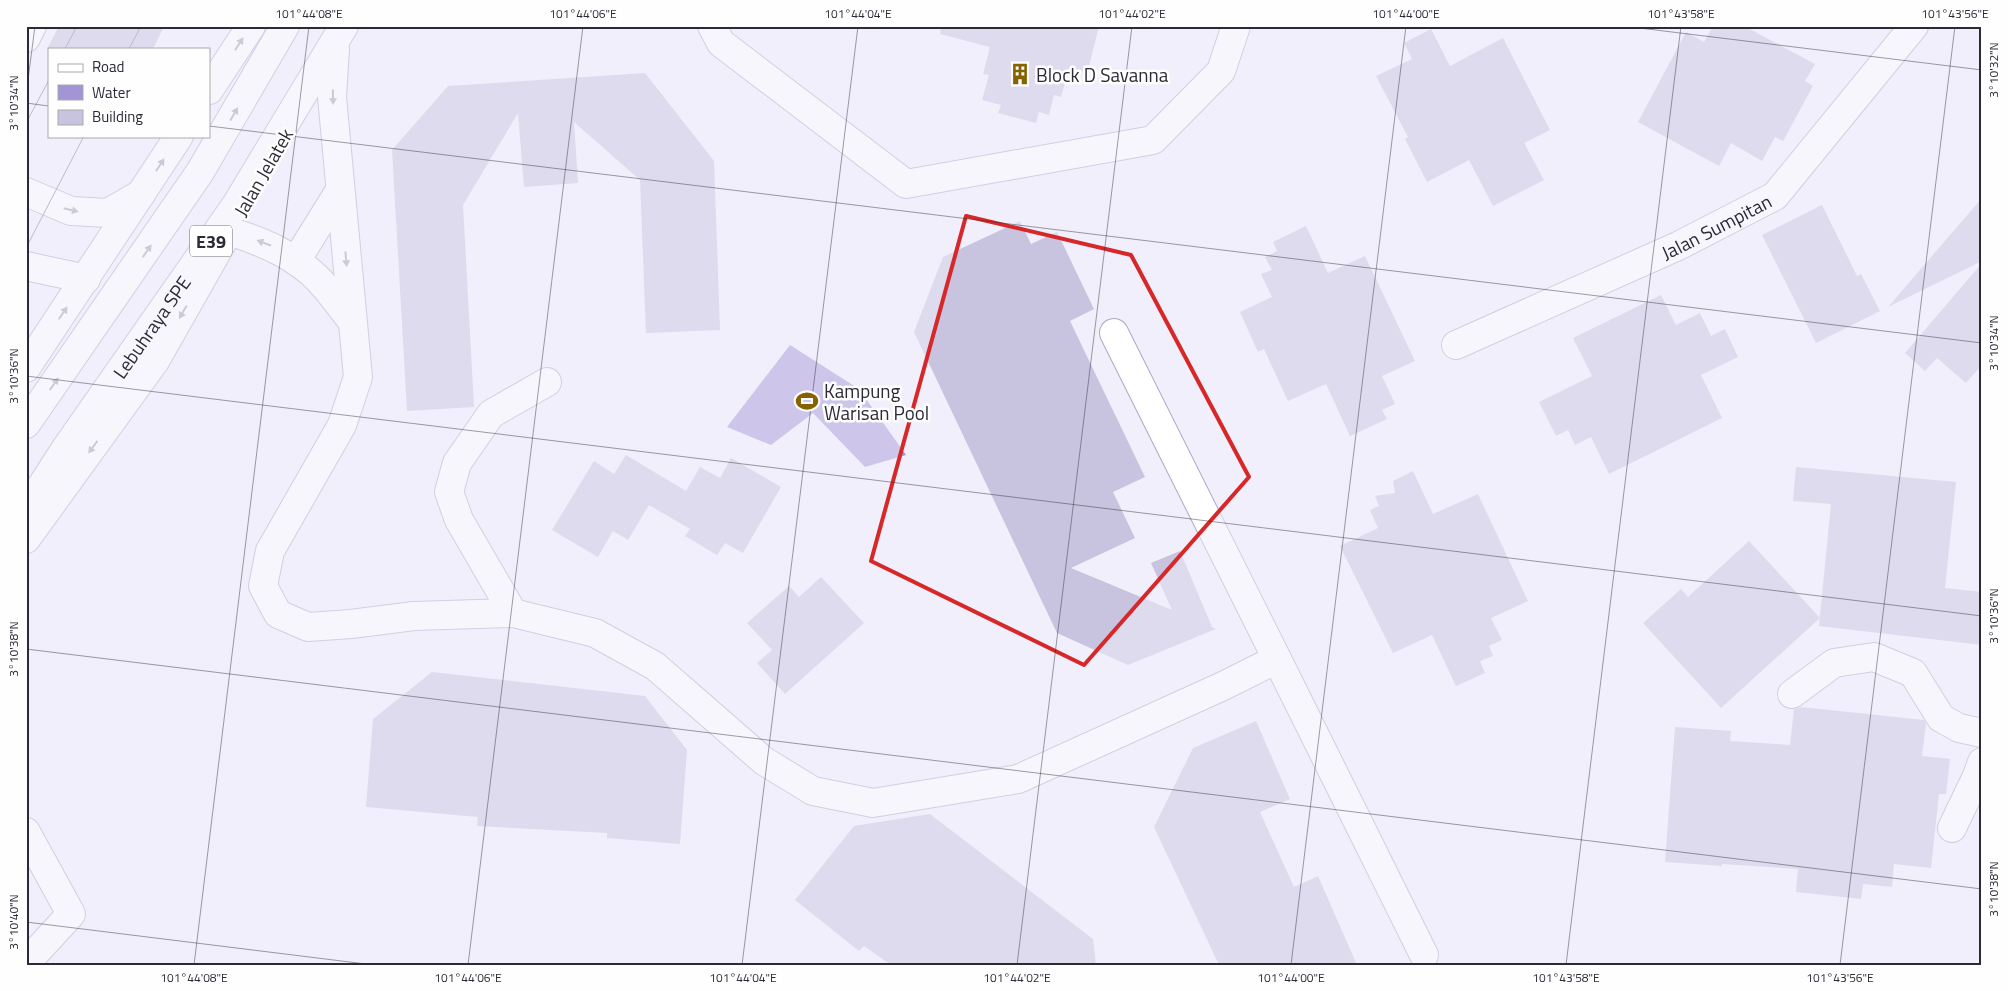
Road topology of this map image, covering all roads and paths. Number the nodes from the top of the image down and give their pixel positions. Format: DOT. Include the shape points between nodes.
graph roads {
  1 [pos="32,26"];
  2 [pos="251,26"];
  3 [pos="286,26"];
  4 [pos="712,26"];
  5 [pos="1236,26"];
  6 [pos="1914,26"];
  7 [pos="341,34"];
  8 [pos="26,38"];
  9 [pos="210,88"];
  10 [pos="178,138"];
  11 [pos="340,190"];
  12 [pos="26,192"];
  13 [pos="141,194"];
  14 [pos="229,231"];
  15 [pos="296,260"];
  16 [pos="26,266"];
  17 [pos="86,280"];
  18 [pos="351,320"];
  19 [pos="1114,332"];
  20 [pos="1456,345"];
  21 [pos="29,357"];
  22 [pos="547,382"];
  23 [pos="26,424"];
  24 [pos="66,448"];
  25 [pos="26,498"];
  26 [pos="26,510"];
  27 [pos="26,539"];
  28 [pos="513,613"];
  29 [pos="1276,659"];
  30 [pos="1792,694"];
  31 [pos="1982,733"];
  32 [pos="1982,762"];
  33 [pos="1952,828"];
  34 [pos="26,832"];
  35 [pos="1424,955"];
  36 [pos="26,963"];
  1 -- 8 [label="main road"];
  9 -- 2 [label="main road, one-way"];
  23 -- 3 [label="main road, E39, one-way" via="200,172"];
  4 -- 5 [label="main road" via="721,42 906,184 1153,140 1221,72"];
  6 -- 20 [label="main road, Jalan Sumpitan" via="1775,196 1678,246"];
  7 -- 11 [label="main road, one-way" via="332,97"];
  7 -- 14 [label="main road, Jalan Jelatek"];
  7 -- 24 [label="main road, Lebuhraya SPE / E39" via="236,205"];
  13 -- 10 [label="main road, one-way"];
  11 -- 15 [label="main road"];
  11 -- 18 [label="main road, one-way"];
  12 -- 13 [label="main road, one-way" via="71,211 108,213"];
  13 -- 17 [label="main road"];
  15 -- 14 [label="main road, one-way" via="272,246"];
  14 -- 27 [label="main road, Jalan Jelatek, one-way" via="155,361"];
  15 -- 18 [label="main road" via="319,281"];
  16 -- 17 [label="main road"];
  21 -- 17 [label="main road, one-way"];
  18 -- 28 [label="main road" via="358,377 342,425 270,551 263,586 278,614 308,626 414,616"];
  19 -- 29 [label="main road"];
  22 -- 28 [label="main road" via="491,414 457,463 449,492 460,520"];
  24 -- 25 [label="main road"];
  24 -- 26 [label="main road"];
  28 -- 29 [label="main road" via="595,633 654,666 764,761 813,791 873,803 1018,779"];
  29 -- 35 [label="main road"];
  30 -- 31 [label="main road" via="1834,663 1874,657 1913,673 1941,718 1959,728"];
  32 -- 33 [label="main road"];
  34 -- 36 [label="main road" via="71,914"];
}
